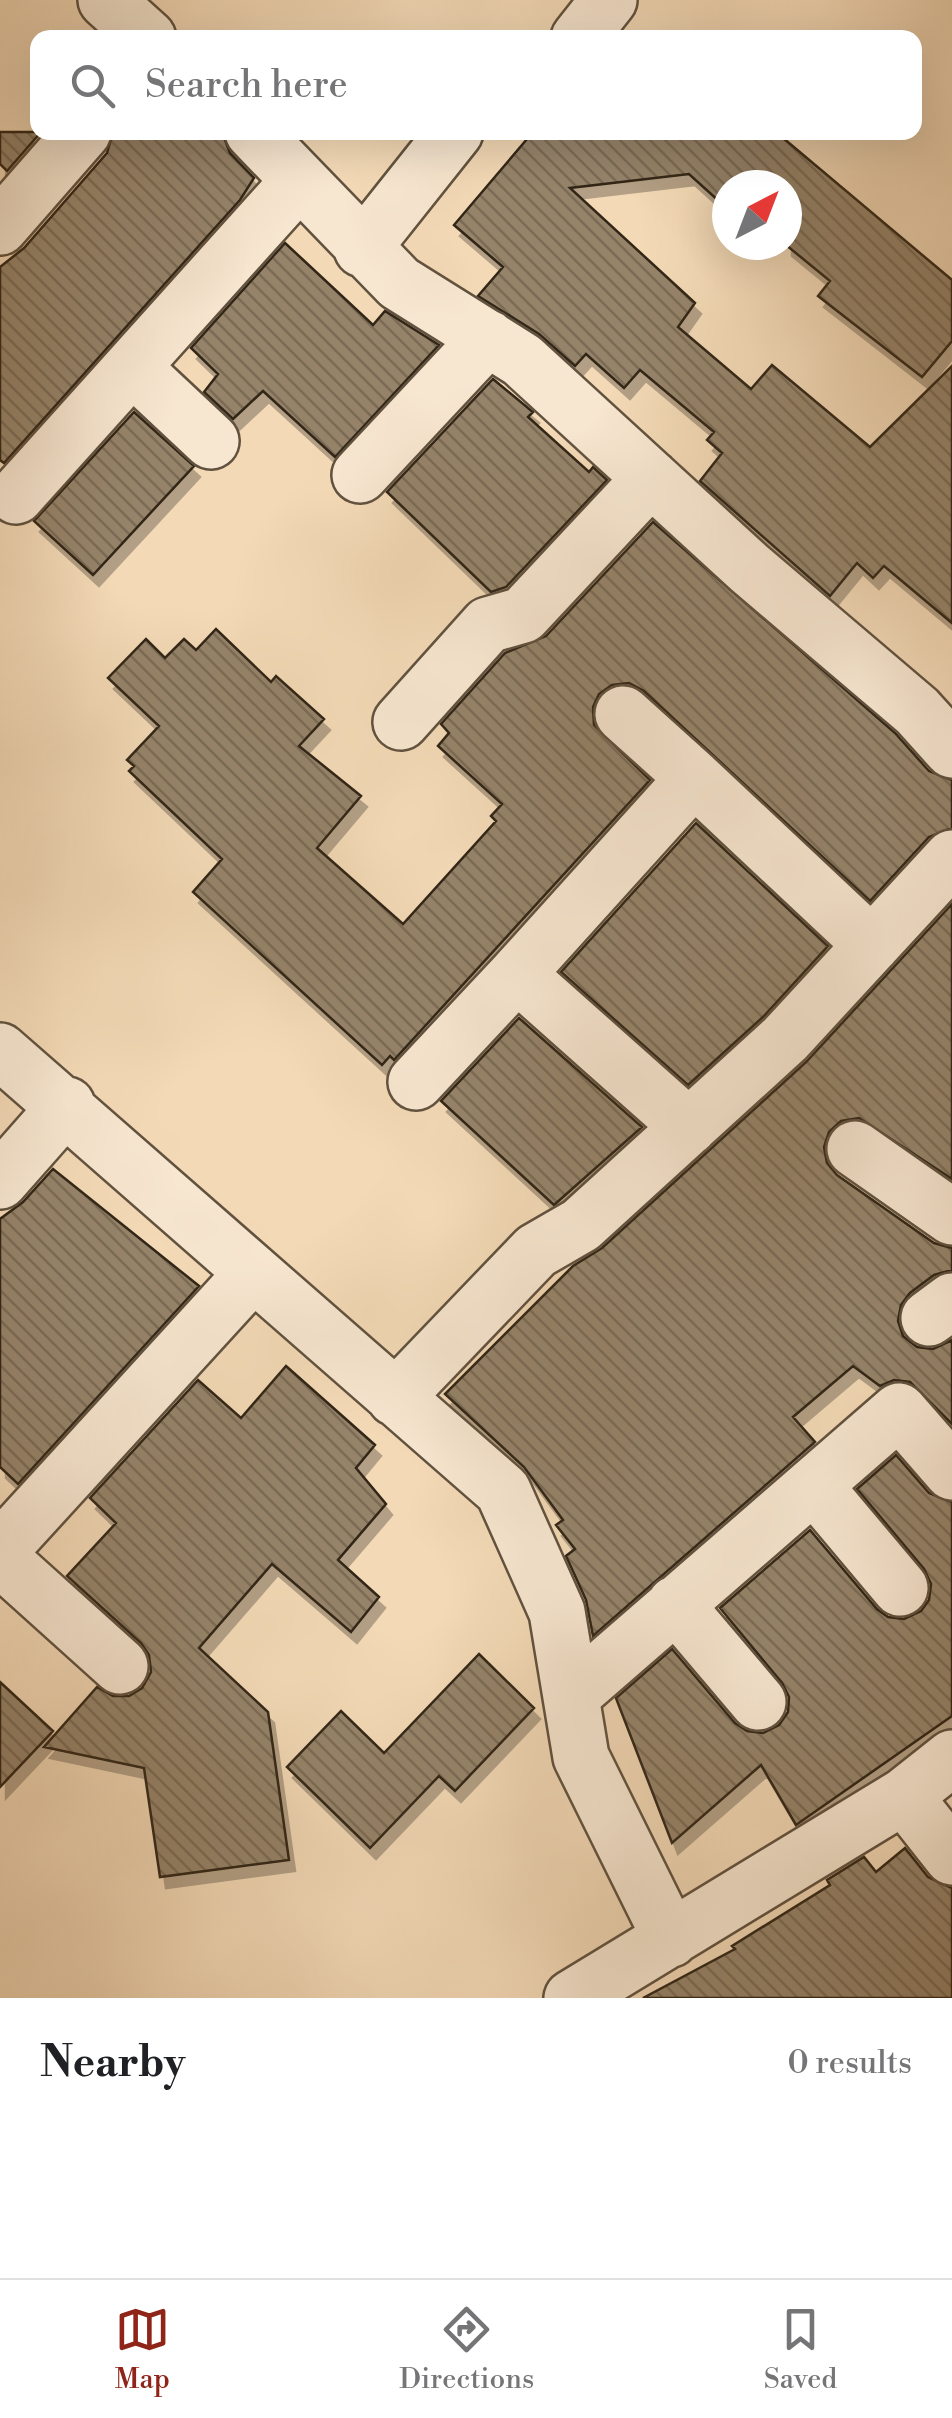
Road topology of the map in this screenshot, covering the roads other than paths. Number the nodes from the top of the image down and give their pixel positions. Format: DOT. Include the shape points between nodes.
graph roads {
  1 [pos="106,0"];
  2 [pos="609,0"];
  3 [pos="139,30"];
  4 [pos="585,30"];
  5 [pos="76,140"];
  6 [pos="261,140"];
  7 [pos="449,140"];
  8 [pos="299,181"];
  9 [pos="2,220"];
  10 [pos="362,250"];
  11 [pos="488,338"];
  12 [pos="132,366"];
  13 [pos="212,441"];
  14 [pos="360,475"];
  15 [pos="651,478"];
  16 [pos="16,496"];
  17 [pos="623,714"];
  18 [pos="401,722"];
  19 [pos="952,750"];
  20 [pos="694,778"];
  21 [pos="952,858"];
  22 [pos="872,945"];
  23 [pos="517,974"];
  24 [pos="0,1050"];
  25 [pos="416,1082"];
  26 [pos="66,1105"];
  27 [pos="689,1127"];
  28 [pos="854,1149"];
  29 [pos="0,1181"];
  30 [pos="952,1217"];
  31 [pos="253,1273"];
  32 [pos="396,1398"];
  33 [pos="952,1472"];
  34 [pos="816,1488"];
  35 [pos="0,1550"];
  36 [pos="0,1558"];
  37 [pos="900,1588"];
  38 [pos="676,1604"];
  39 [pos="120,1666"];
  40 [pos="571,1696"];
  41 [pos="758,1702"];
  42 [pos="952,1758"];
  43 [pos="904,1796"];
  44 [pos="952,1858"];
  45 [pos="671,1939"];
  46 [pos="634,1982"];
  47 [pos="572,1998"];
  1 -- 3 [label="street"];
  2 -- 4 [label="street"];
  5 -- 9 [label="street"];
  6 -- 8 [label="street"];
  7 -- 10 [label="street"];
  8 -- 10 [label="street"];
  8 -- 12 [label="street"];
  10 -- 11 [label="street" via="400,284"];
  11 -- 14 [label="street"];
  11 -- 15 [label="street" via="522,360"];
  12 -- 13 [label="street"];
  12 -- 16 [label="street"];
  15 -- 18 [label="street" via="523,615 488,625"];
  15 -- 19 [label="street"];
  17 -- 20 [label="street"];
  20 -- 22 [label="street"];
  20 -- 23 [label="street"];
  21 -- 22 [label="street"];
  22 -- 27 [label="street" via="785,1039"];
  23 -- 25 [label="street"];
  23 -- 27 [label="street"];
  24 -- 26 [label="street"];
  26 -- 29 [label="street"];
  26 -- 31 [label="street"];
  27 -- 32 [label="street" via="581,1225 536,1251"];
  28 -- 30 [label="street"];
  31 -- 32 [label="street"];
  31 -- 35 [label="street"];
  32 -- 40 [label="street" via="503,1490 557,1612"];
  33 -- 34 [label="street" via="899,1411 848,1450"];
  34 -- 37 [label="street"];
  34 -- 38 [label="street"];
  36 -- 39 [label="street"];
  38 -- 40 [label="street"];
  38 -- 41 [label="street"];
  40 -- 45 [label="street" via="581,1756"];
  42 -- 43 [label="street"];
  43 -- 44 [label="street"];
  43 -- 45 [label="street"];
  45 -- 46 [label="street"];
  46 -- 47 [label="street"];
}
